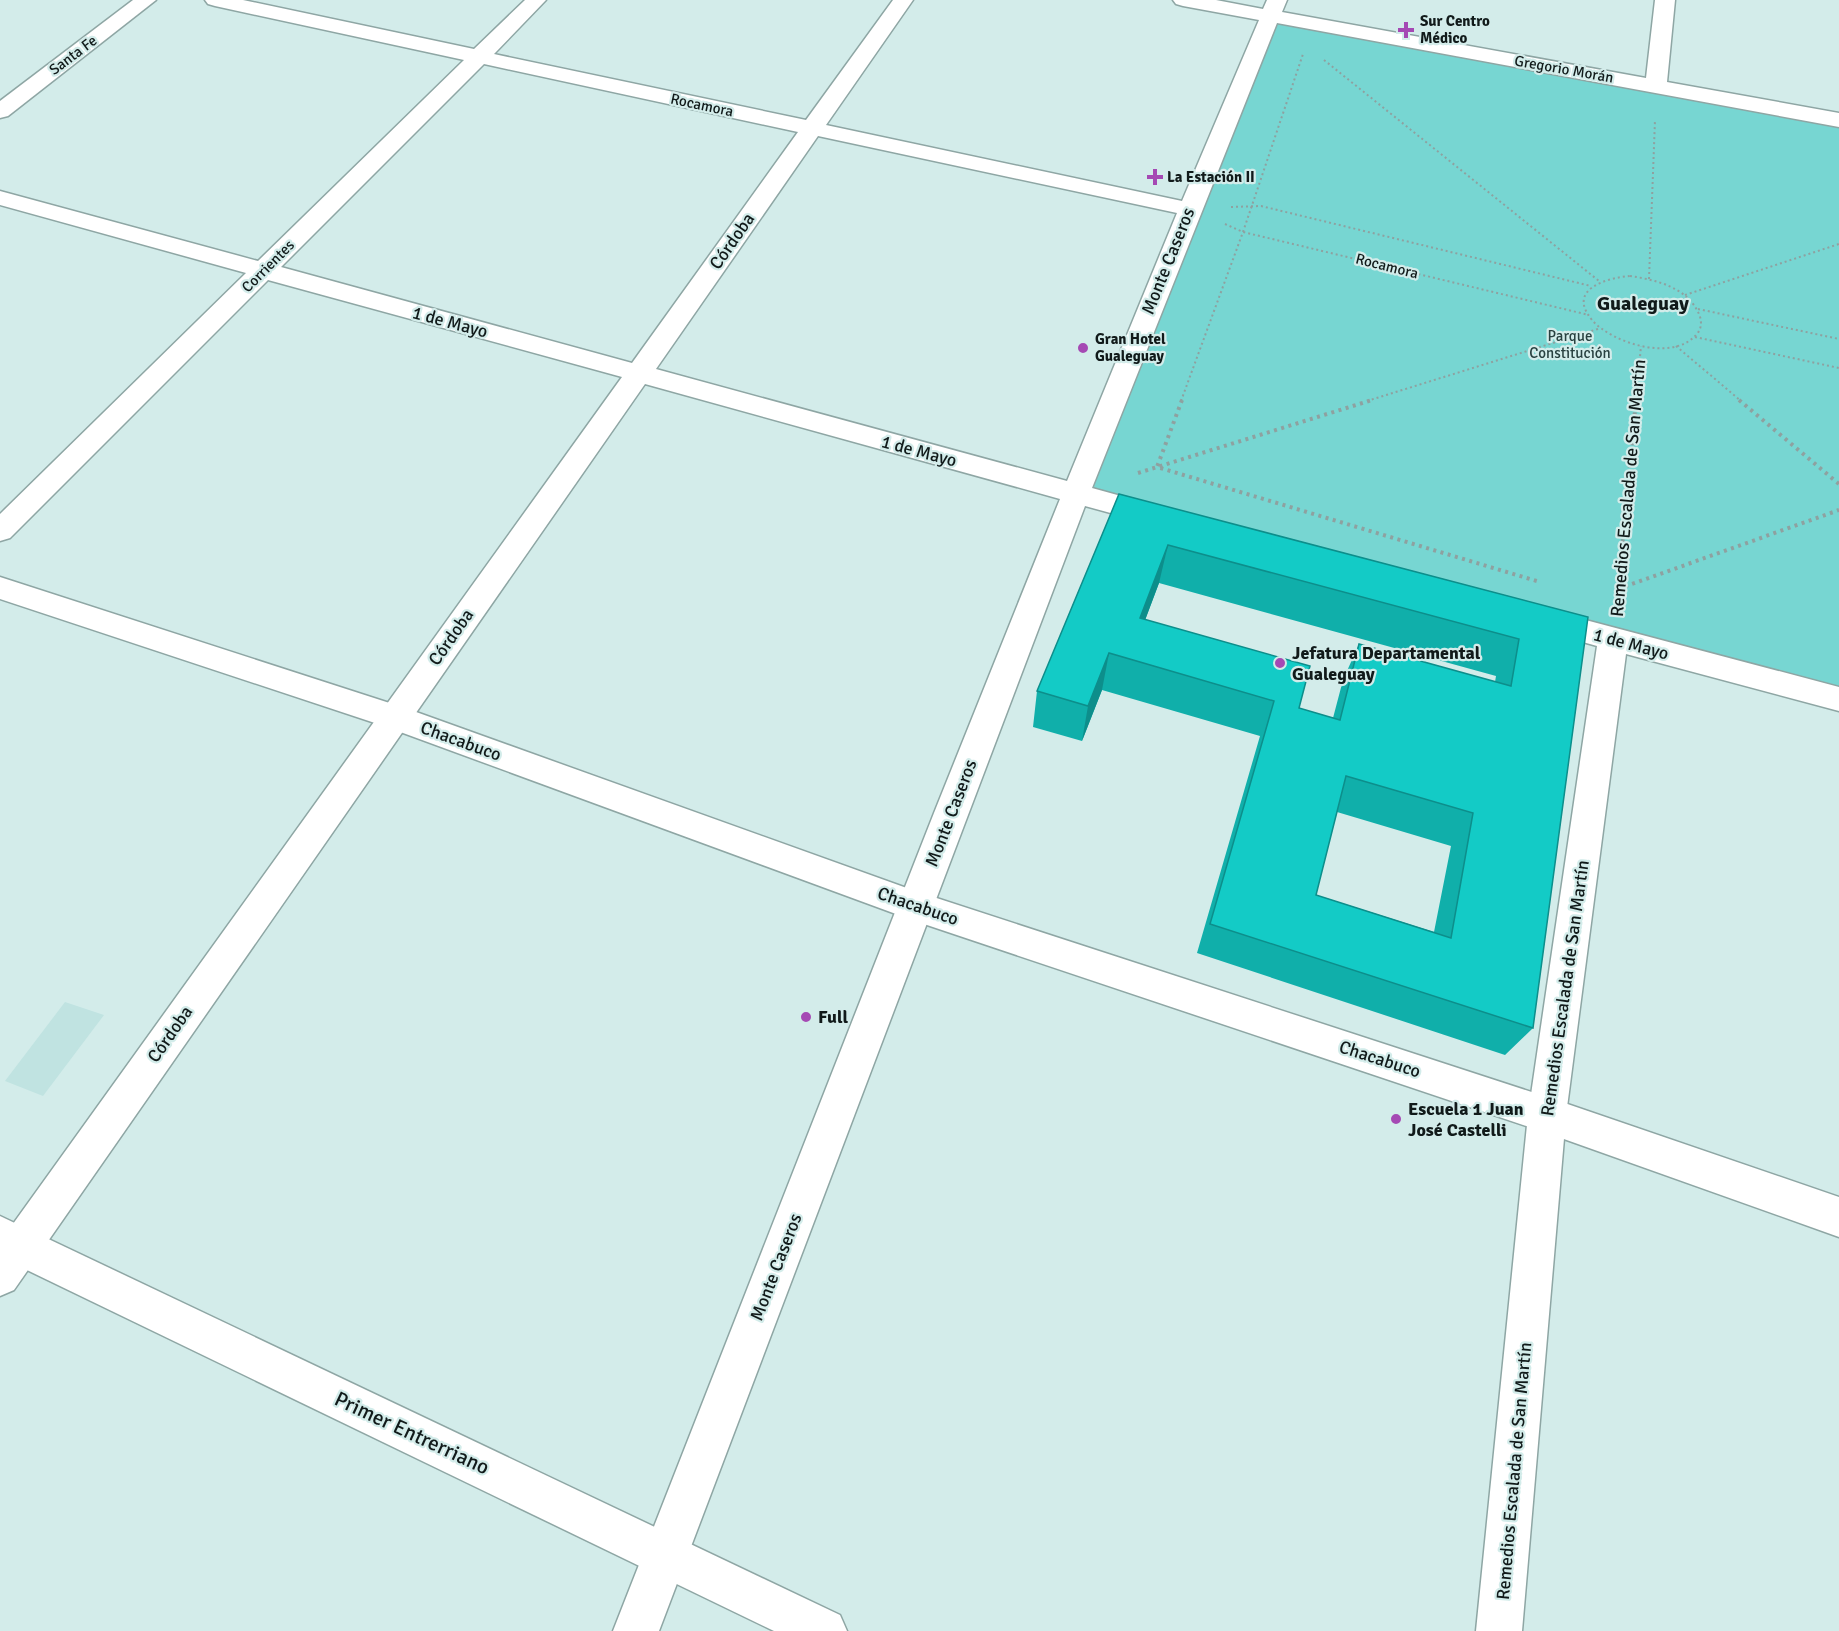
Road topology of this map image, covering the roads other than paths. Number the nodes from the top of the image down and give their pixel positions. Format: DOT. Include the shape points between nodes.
graph roads {
  1 [pos="146,0"];
  2 [pos="215,0"];
  3 [pos="536,0"];
  4 [pos="903,0"];
  5 [pos="1182,0"];
  6 [pos="1665,0"];
  7 [pos="1273,8"];
  8 [pos="479,57"];
  9 [pos="1656,86"];
  10 [pos="0,111"];
  11 [pos="1839,120"];
  12 [pos="812,128"];
  13 [pos="0,198"];
  14 [pos="1189,209"];
  15 [pos="264,270"];
  16 [pos="639,374"];
  17 [pos="1075,493"];
  18 [pos="1189,524"];
  19 [pos="0,531"];
  20 [pos="0,588"];
  21 [pos="1522,614"];
  22 [pos="1613,639"];
  23 [pos="1839,699"];
  24 [pos="394,717"];
  25 [pos="915,906"];
  26 [pos="1547,1115"];
  27 [pos="1839,1217"];
  28 [pos="7,1253"];
  29 [pos="665,1554"];
  30 [pos="636,1631"];
  31 [pos="824,1631"];
  32 [pos="1499,1631"];
  1 -- 10 [label="street, Santa Fe"];
  2 -- 8 [label="street, Rocamora"];
  3 -- 8 [label="street, Corrientes"];
  4 -- 12 [label="street, Córdoba"];
  5 -- 7 [label="street, Gregorio Morán"];
  6 -- 9 [label="street"];
  7 -- 9 [label="street, Gregorio Morán"];
  7 -- 14 [label="street, Monte Caseros"];
  8 -- 12 [label="street, Rocamora"];
  8 -- 15 [label="street, Corrientes"];
  9 -- 11 [label="street, Gregorio Morán"];
  12 -- 14 [label="street, Rocamora"];
  12 -- 16 [label="street, Córdoba"];
  13 -- 15 [label="street, 1 de Mayo"];
  14 -- 17 [label="street, Monte Caseros"];
  15 -- 16 [label="street, 1 de Mayo"];
  15 -- 19 [label="street, Corrientes"];
  16 -- 17 [label="street, 1 de Mayo"];
  16 -- 24 [label="street, Córdoba"];
  17 -- 18 [label="street, 1 de Mayo"];
  17 -- 25 [label="street, Monte Caseros"];
  20 -- 24 [label="street, Chacabuco"];
  21 -- 22 [label="street, 1 de Mayo"];
  22 -- 23 [label="street, 1 de Mayo"];
  22 -- 26 [label="street, Remedios Escalada de San Martín"];
  24 -- 25 [label="street, Chacabuco"];
  24 -- 28 [label="street, Córdoba"];
  25 -- 26 [label="street, Chacabuco"];
  25 -- 29 [label="street, Monte Caseros"];
  26 -- 27 [label="street, Chacabuco"];
  26 -- 32 [label="street, Remedios Escalada de San Martín"];
  28 -- 29 [label="street, Primer Entrerriano"];
  29 -- 30 [label="street, Monte Caseros"];
  29 -- 31 [label="street, Primer Entrerriano"];
}
